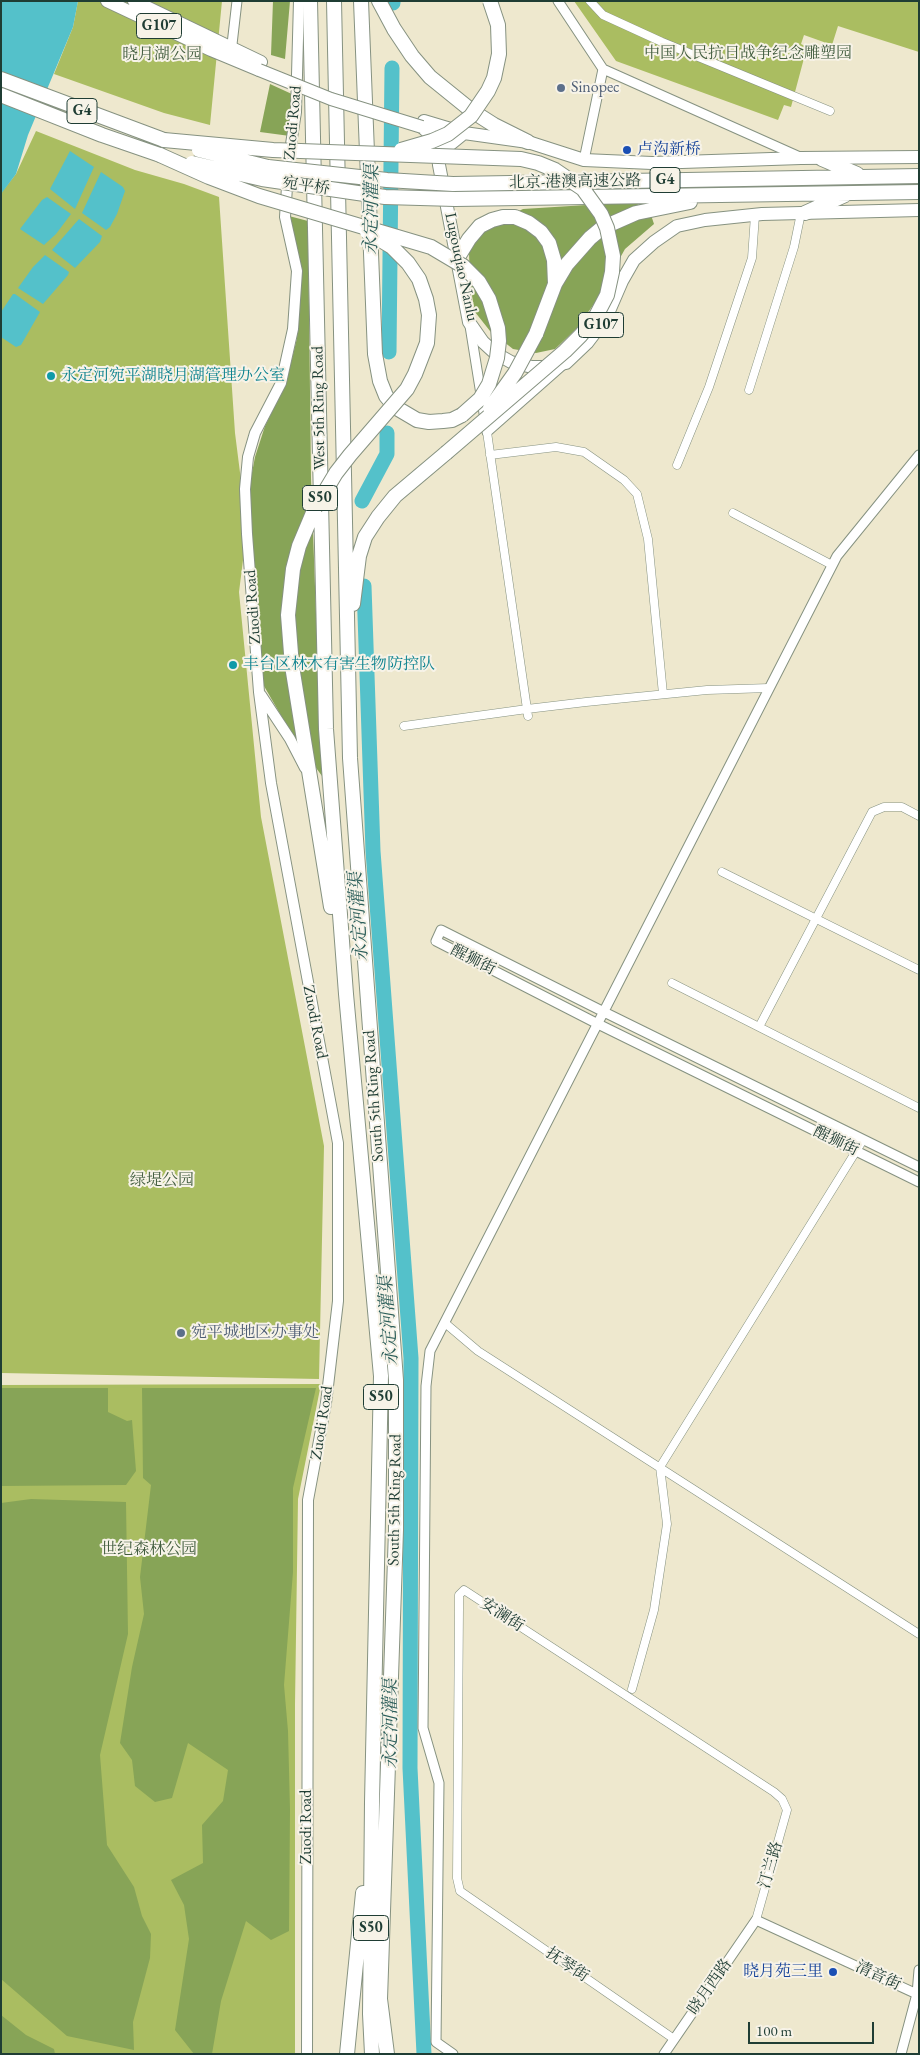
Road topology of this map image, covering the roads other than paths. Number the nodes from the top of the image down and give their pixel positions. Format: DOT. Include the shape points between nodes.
graph roads {
  1 [pos="107,1"];
  2 [pos="134,1"];
  3 [pos="237,1"];
  4 [pos="299,1"];
  5 [pos="310,1"];
  6 [pos="334,1"];
  7 [pos="361,1"];
  8 [pos="379,1"];
  9 [pos="490,1"];
  10 [pos="558,1"];
  11 [pos="590,1"];
  12 [pos="214,45"];
  13 [pos="231,53"];
  14 [pos="603,69"];
  15 [pos="1,79"];
  16 [pos="1,95"];
  17 [pos="830,111"];
  18 [pos="423,124"];
  19 [pos="464,133"];
  20 [pos="164,140"];
  21 [pos="528,142"];
  22 [pos="389,154"];
  23 [pos="160,155"];
  24 [pos="919,157"];
  25 [pos="800,158"];
  26 [pos="822,159"];
  27 [pos="584,160"];
  28 [pos="439,165"];
  29 [pos="919,176"];
  30 [pos="862,177"];
  31 [pos="453,184"];
  32 [pos="919,192"];
  33 [pos="851,193"];
  34 [pos="743,194"];
  35 [pos="455,199"];
  36 [pos="919,210"];
  37 [pos="803,213"];
  38 [pos="755,215"];
  39 [pos="346,221"];
  40 [pos="458,257"];
  41 [pos="555,284"];
  42 [pos="469,322"];
  43 [pos="566,363"];
  44 [pos="749,390"];
  45 [pos="482,429"];
  46 [pos="490,454"];
  47 [pos="919,455"];
  48 [pos="678,465"];
  49 [pos="733,513"];
  50 [pos="832,565"];
  51 [pos="347,647"];
  52 [pos="769,688"];
  53 [pos="259,692"];
  54 [pos="663,694"];
  55 [pos="528,712"];
  56 [pos="404,726"];
  57 [pos="310,782"];
  58 [pos="919,816"];
  59 [pos="722,872"];
  60 [pos="816,919"];
  61 [pos="919,970"];
  62 [pos="672,983"];
  63 [pos="346,994"];
  64 [pos="604,1012"];
  65 [pos="598,1024"];
  66 [pos="759,1027"];
  67 [pos="919,1108"];
  68 [pos="863,1140"];
  69 [pos="856,1151"];
  70 [pos="919,1167"];
  71 [pos="919,1182"];
  72 [pos="445,1323"];
  73 [pos="660,1467"];
  74 [pos="919,1634"];
  75 [pos="632,1689"];
  76 [pos="372,1802"];
  77 [pos="787,1810"];
  78 [pos="460,1891"];
  79 [pos="756,1920"];
  80 [pos="919,1970"];
  81 [pos="918,1995"];
  82 [pos="674,2039"];
  83 [pos="307,2054"];
  84 [pos="347,2054"];
  85 [pos="372,2054"];
  86 [pos="387,2054"];
  87 [pos="453,2054"];
  88 [pos="664,2054"];
  89 [pos="901,2054"];
  1 -- 12 [label="highway, G107"];
  2 -- 12 [label="highway, G107"];
  3 -- 13 [label="street"];
  4 -- 53 [label="main road, Zuodi Road" via="296,112 285,217 297,272 294,329 280,383 255,433 248,457 245,489"];
  5 -- 63 [label="highway, West 5th Ring Road / S50" via="326,729"];
  6 -- 51 [label="highway, West 5th Ring Road / S50"];
  7 -- 39 [label="highway, bridge" via="375,344 380,381 395,407 417,420 452,420 480,399 489,384 497,358 499,341 495,314 479,282 463,266 431,247"];
  8 -- 21 [label="highway" via="394,30 430,77 472,111"];
  9 -- 22 [label="highway, bridge" via="498,25 499,54 494,78 481,103 471,116 448,134"];
  10 -- 14 [label="street"];
  11 -- 17 [label="street" via="603,15"];
  12 -- 13 [label="highway, G107"];
  13 -- 18 [label="highway, G107, bridge" via="331,99"];
  14 -- 25 [label="street"];
  14 -- 27 [label="street"];
  15 -- 20 [label="highway, G4"];
  16 -- 23 [label="highway, G4"];
  18 -- 19 [label="highway, G107"];
  18 -- 28 [label="highway, Lugouqiao Nanlu" via="438,147"];
  19 -- 21 [label="highway, G107"];
  19 -- 28 [label="highway" via="442,153"];
  20 -- 22 [label="highway, bridge" via="273,150"];
  20 -- 31 [label="highway, 宛平桥 / G4, bridge" via="268,167"];
  21 -- 27 [label="highway, G107"];
  22 -- 45 [label="highway, bridge" via="498,157 538,163 583,189 607,228 612,272 607,295 596,316 582,335"];
  23 -- 35 [label="highway, 宛平桥 / G4, bridge" via="262,179 385,197"];
  23 -- 39 [label="highway, bridge" via="258,196"];
  24 -- 26 [label="highway, G107"];
  25 -- 26 [label="highway, G107"];
  25 -- 27 [label="highway, G107" via="652,163"];
  26 -- 30 [label="highway"];
  28 -- 40 [label="highway, Lugouqiao Nanlu"];
  29 -- 30 [label="highway, 北京-港澳高速公路 / G4"];
  30 -- 31 [label="highway, 北京-港澳高速公路 / G4"];
  32 -- 33 [label="highway, 北京-港澳高速公路 / G4"];
  33 -- 34 [label="highway, 北京-港澳高速公路 / G4"];
  33 -- 37 [label="highway"];
  34 -- 35 [label="highway, 北京-港澳高速公路 / G4"];
  34 -- 41 [label="highway" via="660,207 617,220 590,238 572,257"];
  36 -- 37 [label="highway, G107"];
  37 -- 38 [label="highway, G107"];
  37 -- 44 [label="street"];
  38 -- 43 [label="highway, G107" via="677,226 654,242 634,260 598,331"];
  38 -- 48 [label="street" via="752,258 709,387"];
  39 -- 57 [label="highway, bridge" via="374,235 408,263 426,299 429,328 422,358 406,389 336,473 315,508 299,546 288,615 292,666"];
  40 -- 41 [label="highway" via="480,226 503,217 515,217 541,232 549,244 554,260"];
  40 -- 42 [label="highway, Lugouqiao Nanlu"];
  41 -- 45 [label="highway, bridge" via="536,334"];
  42 -- 43 [label="highway, Lugouqiao Nanlu" via="483,342 511,362 532,367"];
  42 -- 45 [label="street"];
  43 -- 45 [label="street"];
  45 -- 46 [label="street"];
  45 -- 51 [label="highway, bridge" via="446,453 395,496 365,538 359,556"];
  46 -- 54 [label="street" via="556,446 584,452 624,480 637,494 648,539"];
  46 -- 55 [label="street"];
  47 -- 50 [label="street"];
  49 -- 50 [label="street"];
  50 -- 52 [label="street"];
  51 -- 86 [label="highway, South 5th Ring Road / S50" via="351,768 396,1380 396,1530 380,1999"];
  52 -- 54 [label="street"];
  52 -- 64 [label="street"];
  53 -- 57 [label="main road" via="290,739"];
  53 -- 83 [label="main road, Zuodi Road" via="272,792 338,1143 338,1301 326,1403 308,1500"];
  54 -- 55 [label="street"];
  55 -- 56 [label="street"];
  57 -- 63 [label="highway"];
  58 -- 60 [label="street" via="902,807 884,807 872,812"];
  59 -- 60 [label="street"];
  60 -- 61 [label="street"];
  60 -- 66 [label="street"];
  62 -- 66 [label="street"];
  63 -- 76 [label="highway, South 5th Ring Road / S50" via="381,1376"];
  64 -- 65 [label="street"];
  64 -- 65 [label="street, 醒狮街" via="442,930 436,941"];
  64 -- 68 [label="street, 醒狮街"];
  65 -- 69 [label="street, 醒狮街"];
  65 -- 72 [label="street"];
  66 -- 67 [label="street"];
  68 -- 69 [label="street"];
  68 -- 70 [label="street, 醒狮街"];
  69 -- 71 [label="street, 醒狮街"];
  69 -- 73 [label="street"];
  72 -- 73 [label="street" via="478,1351"];
  72 -- 87 [label="street" via="430,1351 426,1386 424,1728 439,1783 436,2042"];
  73 -- 74 [label="street"];
  73 -- 75 [label="street" via="667,1524 654,1610"];
  76 -- 84 [label="highway"];
  76 -- 85 [label="highway, South 5th Ring Road / S50"];
  77 -- 78 [label="street, 安澜街" via="774,1792 464,1590 459,1595 457,1878"];
  77 -- 79 [label="street, 汀兰路"];
  78 -- 82 [label="street, 抚琴街"];
  79 -- 81 [label="street, 清音街"];
  79 -- 82 [label="street, 晓月西路"];
  80 -- 81 [label="street"];
  81 -- 89 [label="street"];
  82 -- 88 [label="street, 晓月西路"];
}
